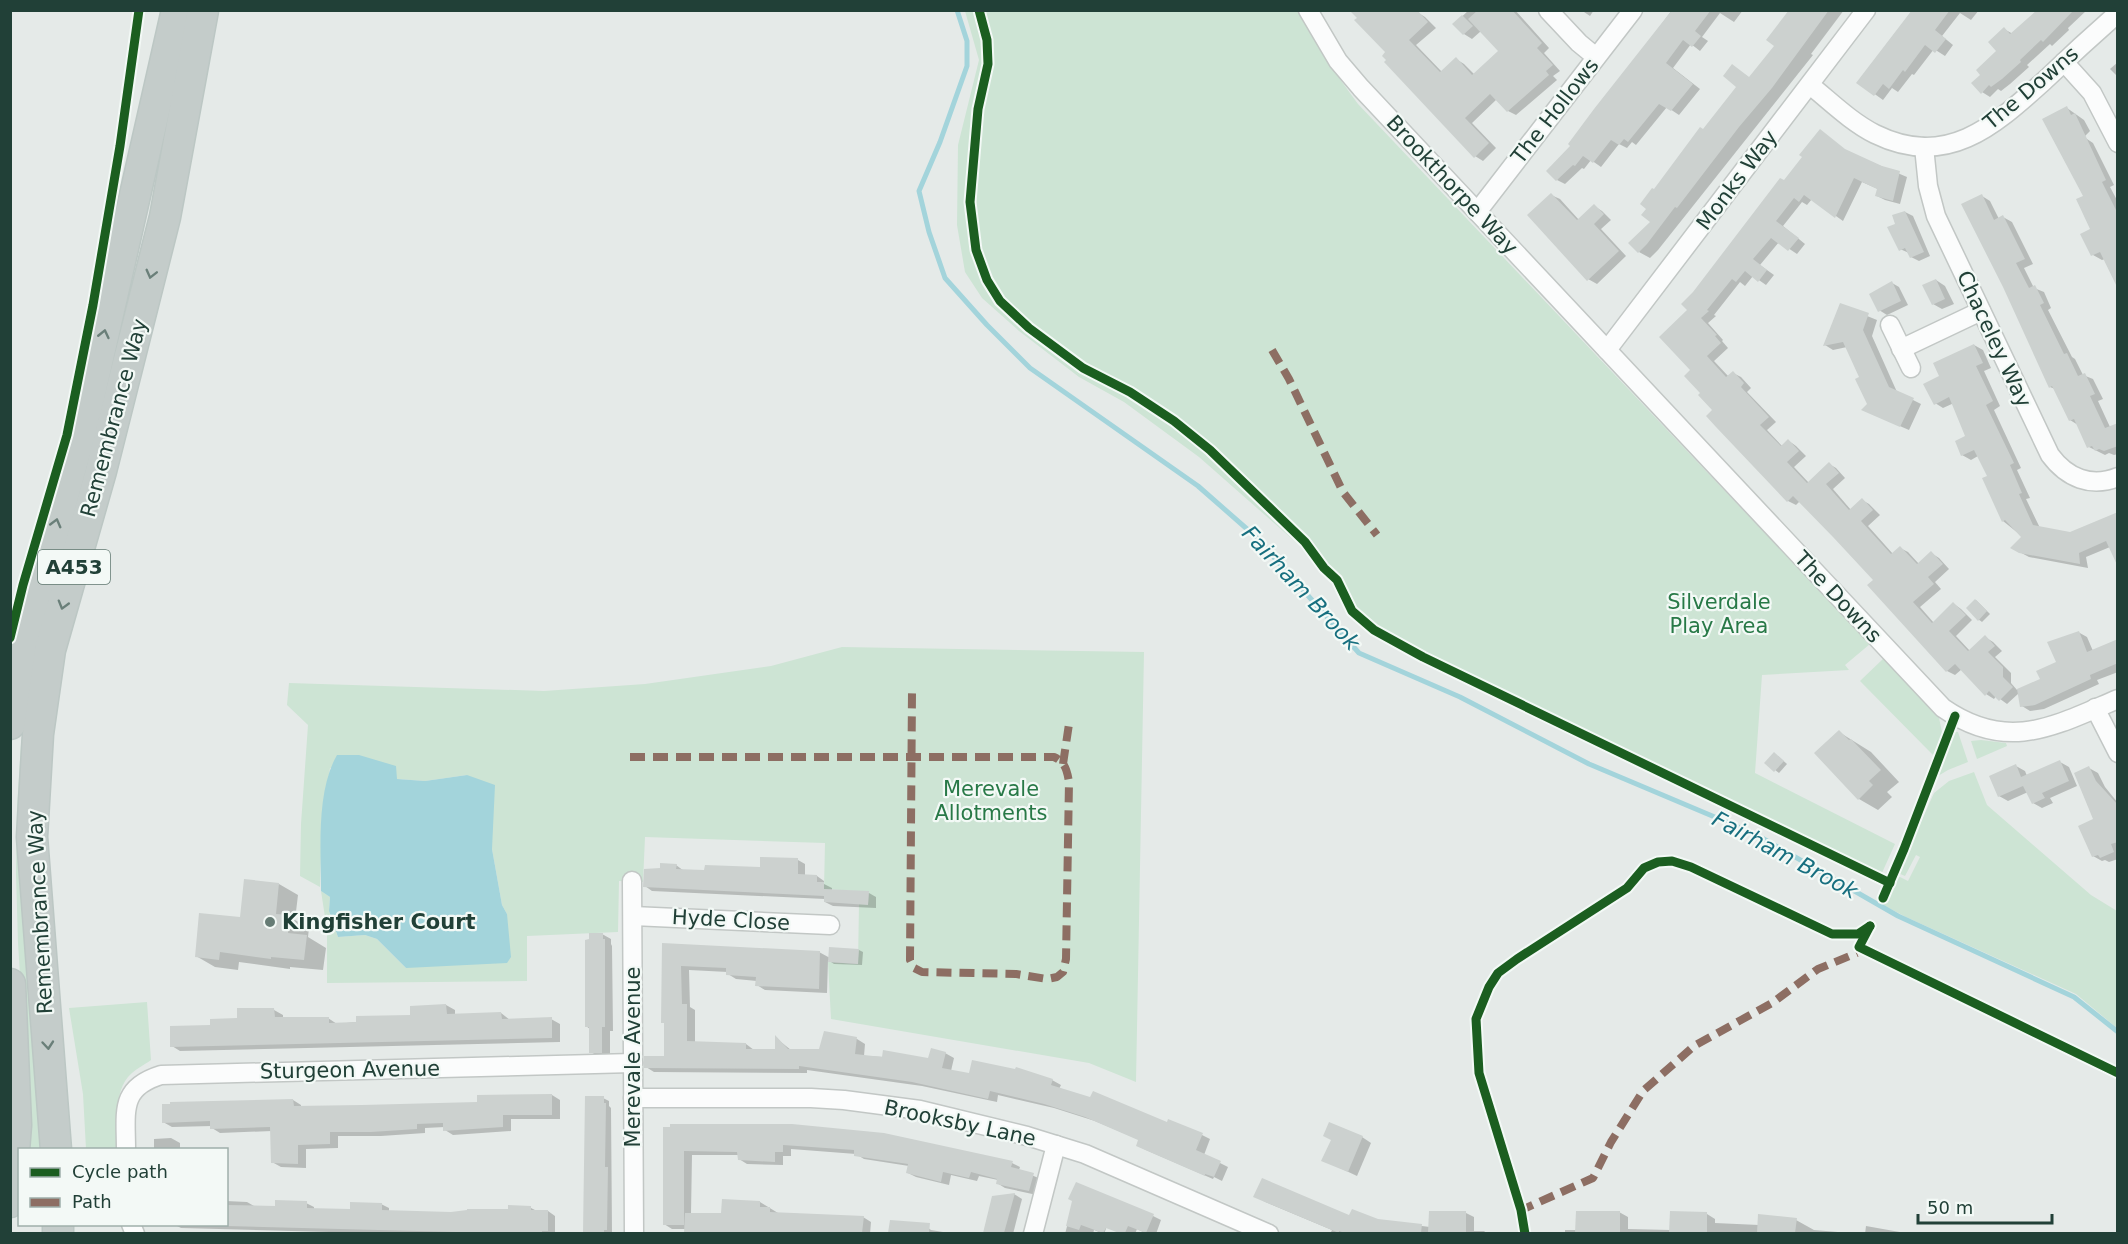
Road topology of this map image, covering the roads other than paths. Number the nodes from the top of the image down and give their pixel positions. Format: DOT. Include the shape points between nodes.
graph roads {
  1 [pos="159,10"];
  2 [pos="177,10"];
  3 [pos="204,10"];
  4 [pos="224,10"];
  5 [pos="1308,10"];
  6 [pos="1548,10"];
  7 [pos="1633,10"];
  8 [pos="1866,10"];
  9 [pos="2118,13"];
  10 [pos="1596,57"];
  11 [pos="2064,62"];
  12 [pos="1810,85"];
  13 [pos="2118,142"];
  14 [pos="1924,147"];
  15 [pos="134,203"];
  16 [pos="1477,212"];
  17 [pos="165,217"];
  18 [pos="1981,311"];
  19 [pos="1890,325"];
  20 [pos="1901,349"];
  21 [pos="1607,350"];
  22 [pos="1911,368"];
  23 [pos="2118,477"];
  24 [pos="2118,699"];
  25 [pos="2095,708"];
  26 [pos="10,724"];
  27 [pos="2118,753"];
  28 [pos="632,881"];
  29 [pos="633,916"];
  30 [pos="830,925"];
  31 [pos="10,984"];
  32 [pos="633,1064"];
  33 [pos="633,1098"];
  34 [pos="1056,1145"];
  35 [pos="56,1148"];
  36 [pos="126,1148"];
  37 [pos="10,1202"];
  38 [pos="634,1233"];
  39 [pos="1033,1233"];
  40 [pos="1269,1233"];
  1 -- 15 [label="highway"];
  2 -- 15 [label="highway, Remembrance Way / A453"];
  3 -- 17 [label="highway, Remembrance Way / A453"];
  4 -- 17 [label="highway"];
  5 -- 16 [label="street, Brookthorpe Way" via="1338,61"];
  6 -- 10 [label="street"];
  7 -- 10 [label="street, The Hollows"];
  8 -- 12 [label="street, Monks Way"];
  9 -- 11 [label="street, The Downs"];
  10 -- 16 [label="street, The Hollows"];
  11 -- 13 [label="street" via="2092,93"];
  11 -- 14 [label="street, The Downs" via="1983,131 1968,139"];
  12 -- 14 [label="street, The Downs" via="1874,133"];
  12 -- 21 [label="street, Monks Way"];
  14 -- 18 [label="street, Chaceley Way" via="1936,216"];
  26 -- 15 [label="highway, Remembrance Way / A453, one-way" via="26,631 84,420"];
  16 -- 21 [label="street, Brookthorpe Way"];
  17 -- 35 [label="highway, Remembrance Way / A453, one-way" via="102,471 50,650 38,734 32,837"];
  18 -- 20 [label="street"];
  18 -- 23 [label="street, Chaceley Way" via="2056,464 2073,477 2090,482"];
  19 -- 20 [label="street"];
  20 -- 22 [label="street"];
  21 -- 25 [label="street, The Downs" via="1943,708 1970,723 2019,733 2047,728"];
  24 -- 25 [label="street, The Downs"];
  25 -- 27 [label="street"];
  28 -- 29 [label="street, Merevale Avenue"];
  29 -- 30 [label="street, Hyde Close"];
  29 -- 32 [label="street, Merevale Avenue"];
  31 -- 37 [label="highway, Remembrance Way" via="16,1125"];
  32 -- 33 [label="street, Merevale Avenue"];
  32 -- 36 [label="street, Sturgeon Avenue" via="161,1075 142,1082 129,1098"];
  33 -- 34 [label="street, Brooksby Lane" via="844,1100 930,1113"];
  33 -- 38 [label="street, Merevale Avenue"];
  34 -- 39 [label="street"];
  34 -- 40 [label="street, Brooksby Lane"];
}
